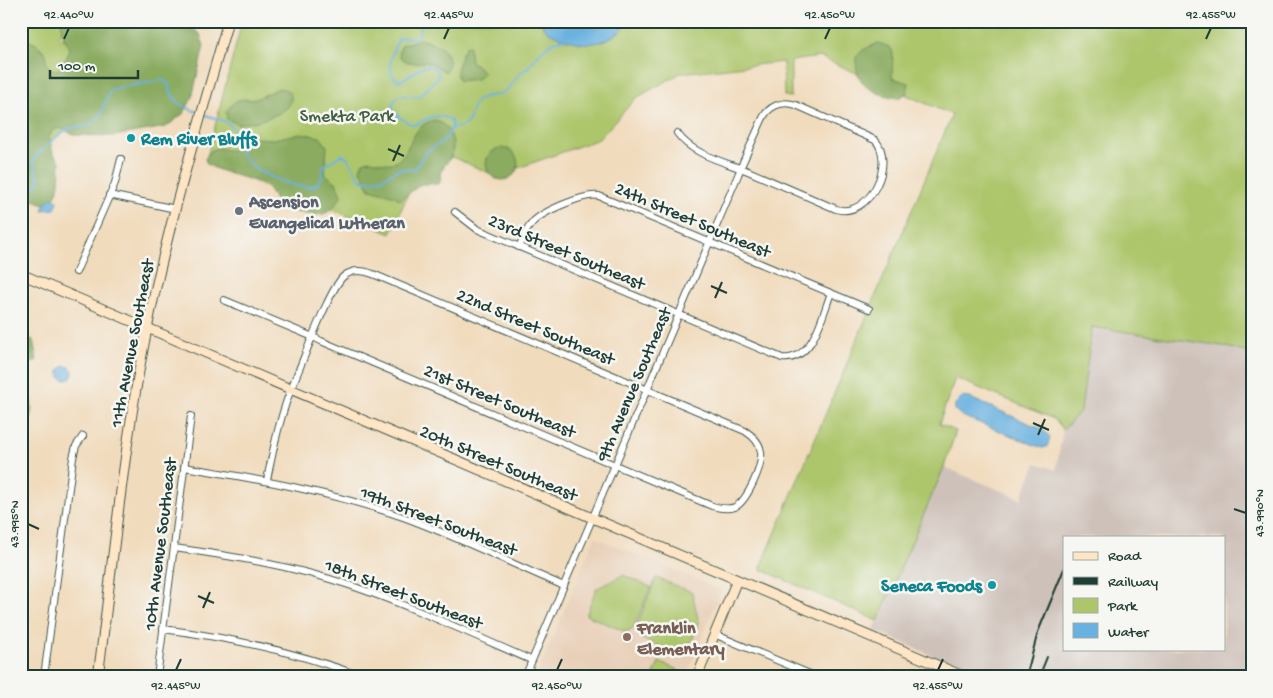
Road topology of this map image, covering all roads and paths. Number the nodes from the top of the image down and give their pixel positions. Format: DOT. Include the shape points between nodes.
graph roads {
  1 [pos="228,21"];
  2 [pos="677,133"];
  3 [pos="122,159"];
  4 [pos="741,168"];
  5 [pos="109,195"];
  6 [pos="176,210"];
  7 [pos="455,212"];
  8 [pos="710,242"];
  9 [pos="520,247"];
  10 [pos="76,272"];
  11 [pos="21,274"];
  12 [pos="831,293"];
  13 [pos="224,300"];
  14 [pos="869,310"];
  15 [pos="679,315"];
  16 [pos="147,328"];
  17 [pos="313,337"];
  18 [pos="648,389"];
  19 [pos="290,391"];
  20 [pos="191,416"];
  21 [pos="83,436"];
  22 [pos="615,465"];
  23 [pos="184,467"];
  24 [pos="267,480"];
  25 [pos="754,480"];
  26 [pos="592,519"];
  27 [pos="174,548"];
  28 [pos="737,580"];
  29 [pos="564,586"];
  30 [pos="163,629"];
  31 [pos="714,634"];
  32 [pos="532,660"];
  33 [pos="44,677"];
  34 [pos="98,677"];
  35 [pos="156,677"];
  36 [pos="363,677"];
  37 [pos="524,677"];
  38 [pos="697,677"];
  39 [pos="817,677"];
  40 [pos="965,677"];
  1 -- 6 [label="street, 11th Avenue Southeast"];
  2 -- 4 [label="street" via="694,148"];
  3 -- 5 [label="street"];
  4 -- 4 [label="street, 9th Avenue Southeast" via="764,116 782,104 794,104 875,140 883,158 876,182 864,204 851,210 841,210"];
  4 -- 8 [label="street, 9th Avenue Southeast"];
  5 -- 6 [label="street"];
  5 -- 10 [label="street"];
  6 -- 16 [label="street, 11th Avenue Southeast"];
  7 -- 9 [label="street, 23rd Street Southeast" via="477,229"];
  8 -- 9 [label="street, 24th Street Southeast" via="604,198 589,195 536,218"];
  8 -- 12 [label="street, 24th Street Southeast"];
  8 -- 15 [label="street, 9th Avenue Southeast"];
  9 -- 15 [label="street, 23rd Street Southeast"];
  11 -- 16 [label="street, 20th Street Southeast"];
  12 -- 14 [label="street, 24th Street Southeast"];
  12 -- 15 [label="street, 23rd Street Southeast" via="808,348 792,358 777,357"];
  13 -- 17 [label="street, 21st Street Southeast"];
  15 -- 18 [label="street, 9th Avenue Southeast"];
  16 -- 19 [label="street, 20th Street Southeast"];
  16 -- 34 [label="street, 11th Avenue Southeast" via="134,400"];
  17 -- 18 [label="street, 22nd Street Southeast" via="334,288 345,274 361,270"];
  17 -- 19 [label="street"];
  17 -- 22 [label="street, 21st Street Southeast"];
  18 -- 22 [label="street, 9th Avenue Southeast"];
  18 -- 25 [label="street, 22nd Street Southeast" via="751,435 762,453"];
  19 -- 24 [label="street" via="279,423"];
  19 -- 26 [label="street, 20th Street Southeast"];
  20 -- 23 [label="street, 10th Avenue Southeast"];
  21 -- 33 [label="street" via="73,458"];
  22 -- 25 [label="street, 21st Street Southeast" via="724,509 743,501"];
  22 -- 26 [label="street, 9th Avenue Southeast"];
  23 -- 24 [label="street, 19th Street Southeast"];
  23 -- 27 [label="street, 10th Avenue Southeast"];
  24 -- 29 [label="street, 19th Street Southeast" via="320,492 404,518"];
  26 -- 28 [label="street, 20th Street Southeast"];
  26 -- 29 [label="street, 9th Avenue Southeast"];
  27 -- 30 [label="street, 10th Avenue Southeast"];
  27 -- 32 [label="street, 18th Street Southeast" via="268,564 348,585"];
  28 -- 31 [label="street"];
  28 -- 40 [label="street, 20th Street Southeast"];
  29 -- 32 [label="street, 9th Avenue Southeast"];
  30 -- 35 [label="street, 10th Avenue Southeast"];
  30 -- 36 [label="street" via="251,643 310,658"];
  31 -- 38 [label="street"];
  31 -- 39 [label="street"];
  32 -- 37 [label="street, 9th Avenue Southeast"];
}
